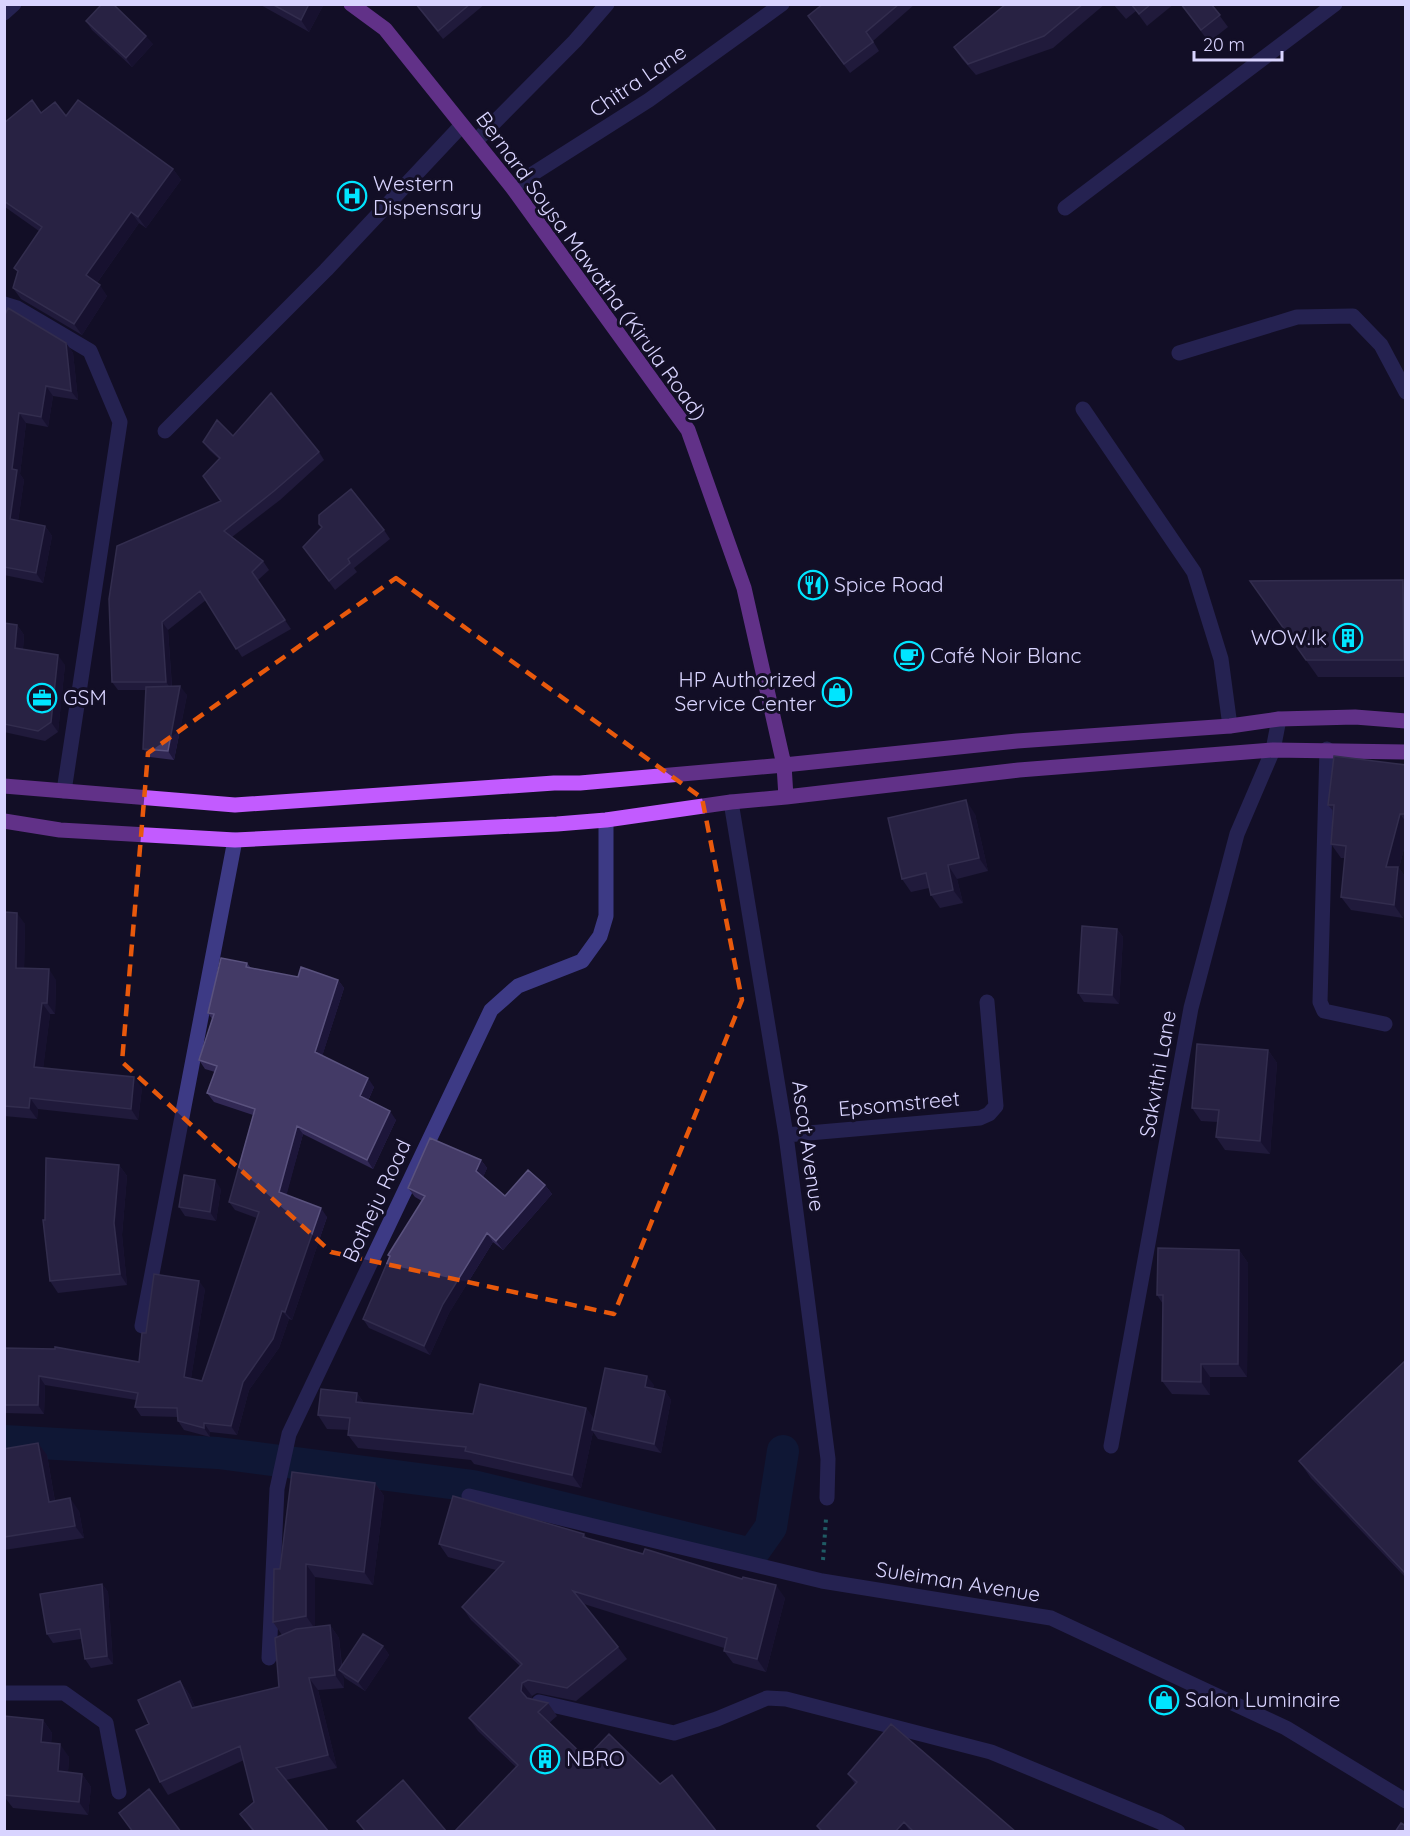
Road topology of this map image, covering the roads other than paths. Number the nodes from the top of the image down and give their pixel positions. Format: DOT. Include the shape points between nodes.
graph roads {
  1 [pos="14,4"];
  2 [pos="351,4"];
  3 [pos="608,4"];
  4 [pos="1335,4"];
  5 [pos="776,7"];
  6 [pos="4,14"];
  7 [pos="462,125"];
  8 [pos="476,141"];
  9 [pos="512,187"];
  10 [pos="1065,208"];
  11 [pos="4,304"];
  12 [pos="1179,353"];
  13 [pos="1406,392"];
  14 [pos="1083,409"];
  15 [pos="165,431"];
  16 [pos="1279,719"];
  17 [pos="1406,721"];
  18 [pos="1230,726"];
  19 [pos="1327,749"];
  20 [pos="1273,750"];
  21 [pos="1406,752"];
  22 [pos="784,765"];
  23 [pos="4,786"];
  24 [pos="64,791"];
  25 [pos="786,797"];
  26 [pos="731,802"];
  27 [pos="606,820"];
  28 [pos="4,821"];
  29 [pos="235,840"];
  30 [pos="987,1002"];
  31 [pos="1385,1024"];
  32 [pos="786,1135"];
  33 [pos="142,1326"];
  34 [pos="1111,1446"];
  35 [pos="469,1496"];
  36 [pos="827,1498"];
  37 [pos="269,1658"];
  38 [pos="4,1693"];
  39 [pos="539,1702"];
  40 [pos="119,1792"];
  41 [pos="1406,1801"];
  42 [pos="1178,1832"];
  1 -- 6 [label="street"];
  2 -- 7 [label="main road, Bernard Soysa Mawatha (Kirula Road)" via="385,29"];
  3 -- 8 [label="street"];
  4 -- 10 [label="street"];
  5 -- 9 [label="street, Chitra Lane" via="649,100"];
  7 -- 8 [label="main road, Bernard Soysa Mawatha (Kirula Road)"];
  7 -- 15 [label="street" via="326,270"];
  8 -- 9 [label="main road, Bernard Soysa Mawatha (Kirula Road)"];
  9 -- 22 [label="main road, Bernard Soysa Mawatha (Kirula Road)" via="688,429 744,588"];
  11 -- 24 [label="street" via="90,351 120,422"];
  12 -- 13 [label="street" via="1297,316 1353,316 1381,345"];
  14 -- 18 [label="street" via="1194,572 1221,659"];
  16 -- 17 [label="main road" via="1355,717"];
  16 -- 18 [label="main road"];
  16 -- 20 [label="street, Sakvithi Lane"];
  18 -- 22 [label="main road" via="1017,741"];
  19 -- 20 [label="main road"];
  19 -- 21 [label="main road"];
  19 -- 31 [label="street" via="1320,1002 1324,1011"];
  20 -- 25 [label="main road" via="1019,770"];
  20 -- 34 [label="street, Sakvithi Lane" via="1237,834 1191,1008"];
  22 -- 24 [label="main road" via="580,783 236,805"];
  22 -- 25 [label="main road, Bernard Soysa Mawatha (Kirula Road)"];
  23 -- 24 [label="main road"];
  25 -- 26 [label="main road"];
  26 -- 27 [label="main road"];
  26 -- 32 [label="street, Ascot Avenue"];
  27 -- 29 [label="main road"];
  27 -- 37 [label="street, Botheju Road" via="606,916 600,936 582,961 518,986 491,1010 289,1434 277,1489"];
  28 -- 29 [label="main road" via="60,830"];
  29 -- 33 [label="street"];
  30 -- 32 [label="street, Epsomstreet" via="996,1106 989,1114 980,1118"];
  32 -- 36 [label="street, Ascot Avenue" via="828,1459"];
  35 -- 41 [label="street, Suleiman Avenue" via="822,1581 1051,1618 1286,1728"];
  38 -- 40 [label="street" via="64,1693 106,1724"];
  39 -- 42 [label="street" via="674,1733 767,1698 786,1699 991,1752"];
}
